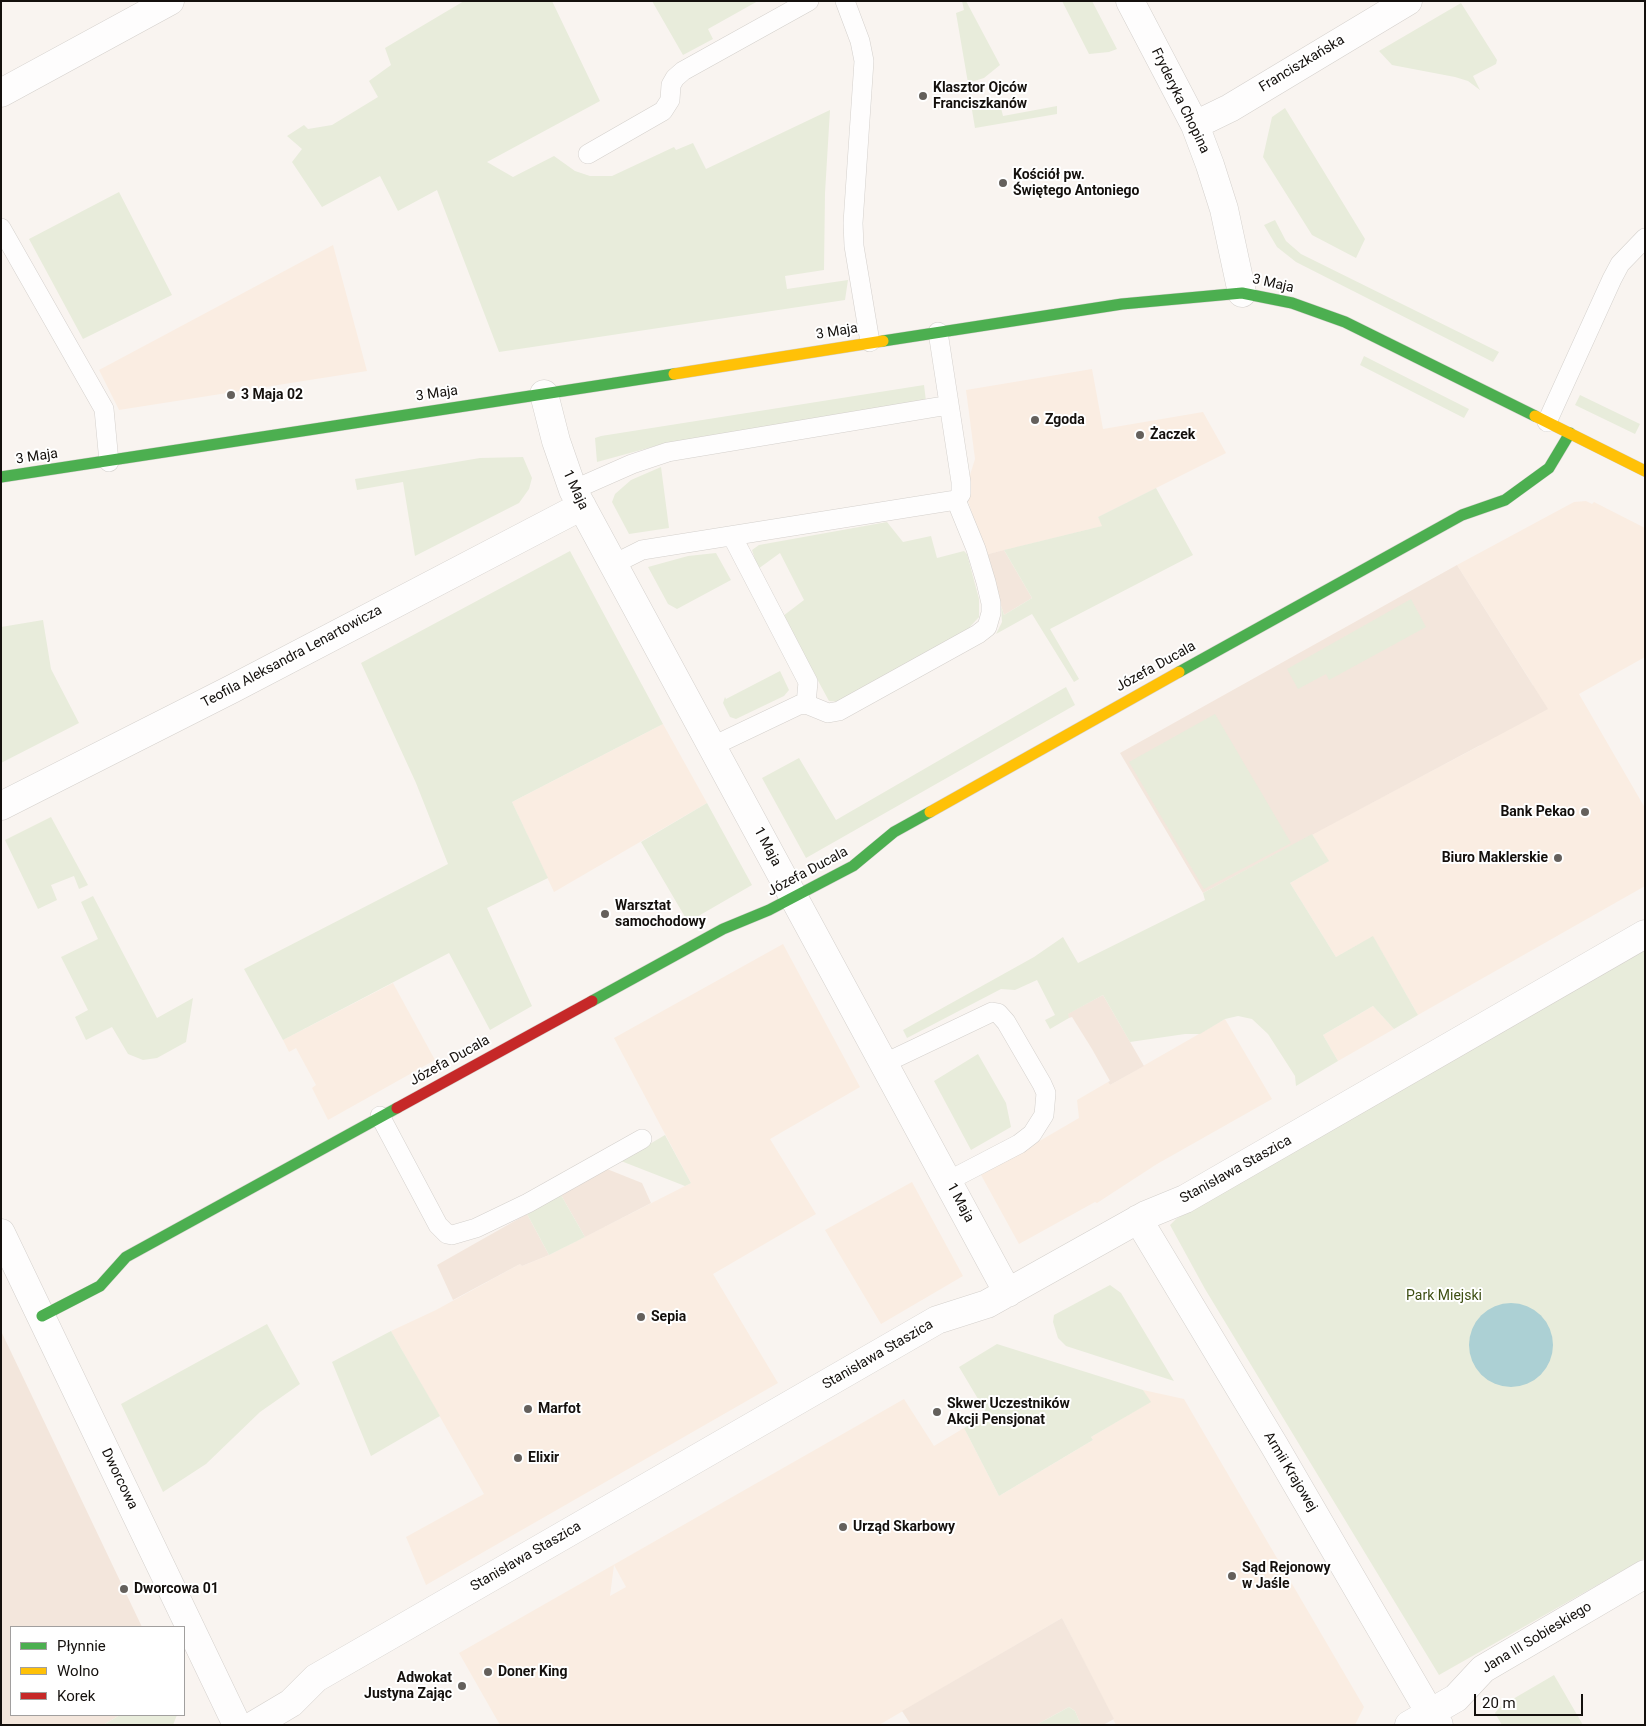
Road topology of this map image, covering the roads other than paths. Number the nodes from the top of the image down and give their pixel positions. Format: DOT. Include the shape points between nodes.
graph roads {
  1 [pos="170,1"];
  2 [pos="809,1"];
  3 [pos="845,1"];
  4 [pos="1130,1"];
  5 [pos="1408,1"];
  6 [pos="1,93"];
  7 [pos="1195,125"];
  8 [pos="588,154"];
  9 [pos="1,228"];
  10 [pos="1645,238"];
  11 [pos="1242,293"];
  12 [pos="938,332"];
  13 [pos="870,342"];
  14 [pos="544,394"];
  15 [pos="949,405"];
  16 [pos="1547,422"];
  17 [pos="1570,433"];
  18 [pos="109,462"];
  19 [pos="1645,472"];
  20 [pos="1,477"];
  21 [pos="578,498"];
  22 [pos="956,500"];
  23 [pos="732,536"];
  24 [pos="614,564"];
  25 [pos="806,704"];
  26 [pos="713,746"];
  27 [pos="1,806"];
  28 [pos="794,897"];
  29 [pos="1645,934"];
  30 [pos="885,1063"];
  31 [pos="380,1116"];
  32 [pos="642,1139"];
  33 [pos="948,1181"];
  34 [pos="1138,1219"];
  35 [pos="1,1233"];
  36 [pos="1008,1293"];
  37 [pos="42,1316"];
  38 [pos="1645,1574"];
  39 [pos="1426,1721"];
  40 [pos="237,1725"];
  41 [pos="254,1725"];
  1 -- 6 [label="street"];
  2 -- 8 [label="lane" via="683,71 671,85 670,100 663,111"];
  3 -- 13 [label="lane" via="864,61 853,223"];
  4 -- 7 [label="street, Fryderyka Chopina"];
  5 -- 7 [label="street, Franciszkańska" via="1230,108"];
  7 -- 11 [label="street, Fryderyka Chopina" via="1224,209"];
  9 -- 18 [label="lane" via="104,409"];
  10 -- 16 [label="lane" via="1620,264 1612,279"];
  11 -- 12 [label="street, 3 Maja" via="1122,304"];
  11 -- 16 [label="street, 3 Maja" via="1292,303 1345,322"];
  12 -- 13 [label="street, 3 Maja"];
  12 -- 15 [label="lane"];
  13 -- 14 [label="street, 3 Maja"];
  14 -- 18 [label="street, 3 Maja"];
  14 -- 21 [label="street, 1 Maja" via="556,441"];
  15 -- 21 [label="lane" via="668,452 632,464"];
  15 -- 22 [label="lane" via="961,482 961,494"];
  16 -- 17 [label="street, 3 Maja"];
  17 -- 19 [label="street, 3 Maja"];
  17 -- 28 [label="street, Józefa Ducala" via="1549,468 1511,496 1462,515 1267,622 894,832 853,866"];
  18 -- 20 [label="street, 3 Maja"];
  21 -- 24 [label="street, 1 Maja"];
  21 -- 27 [label="street, Teofila Aleksandra Lenartowicza" via="232,689"];
  22 -- 23 [label="lane"];
  22 -- 25 [label="lane" via="988,589 991,613 987,627 833,713"];
  23 -- 24 [label="lane" via="642,550"];
  23 -- 25 [label="lane" via="808,682"];
  24 -- 26 [label="street, 1 Maja"];
  25 -- 26 [label="lane" via="790,708"];
  26 -- 28 [label="street, 1 Maja"];
  28 -- 30 [label="street, 1 Maja"];
  28 -- 31 [label="street, Józefa Ducala" via="723,929"];
  29 -- 34 [label="street, Stanisława Staszica" via="1180,1202"];
  30 -- 33 [label="street, 1 Maja"];
  30 -- 33 [label="lane" via="992,1012 998,1013 1006,1022 1042,1084 1046,1093 1044,1115 1032,1134"];
  31 -- 32 [label="lane" via="438,1225 452,1235 476,1228 521,1207"];
  31 -- 37 [label="street, Józefa Ducala" via="126,1257 100,1286"];
  33 -- 36 [label="street, 1 Maja"];
  34 -- 36 [label="street, Stanisława Staszica"];
  34 -- 39 [label="street, Armii Krajowej" via="1279,1453"];
  35 -- 37 [label="street, Dworcowa"];
  36 -- 41 [label="street, Stanisława Staszica" via="970,1311 937,1320 316,1678 291,1702"];
  37 -- 40 [label="street, Dworcowa"];
  38 -- 39 [label="street, Jana III Sobieskiego" via="1483,1669 1459,1696"];
}
